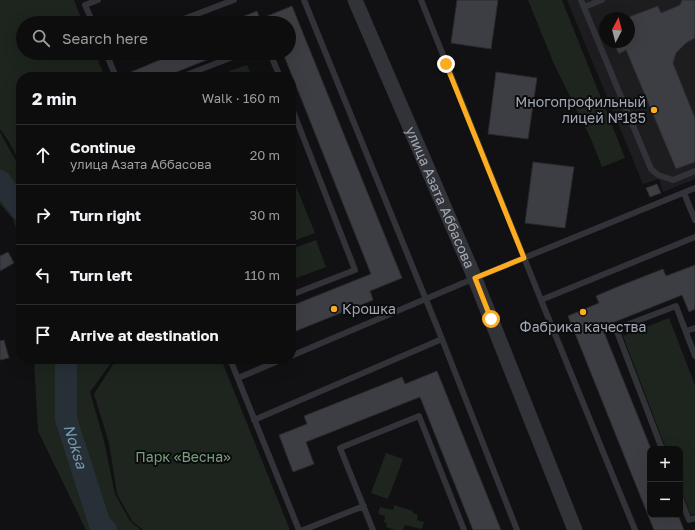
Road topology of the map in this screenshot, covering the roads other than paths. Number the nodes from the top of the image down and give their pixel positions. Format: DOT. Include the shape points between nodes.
graph roads {
  1 [pos="98,0"];
  2 [pos="234,0"];
  3 [pos="304,0"];
  4 [pos="356,0"];
  5 [pos="421,0"];
  6 [pos="581,0"];
  7 [pos="602,0"];
  8 [pos="84,3"];
  9 [pos="584,7"];
  10 [pos="90,16"];
  11 [pos="192,16"];
  12 [pos="109,60"];
  13 [pos="225,60"];
  14 [pos="273,60"];
  15 [pos="114,72"];
  16 [pos="194,72"];
  17 [pos="278,72"];
  18 [pos="296,119"];
  19 [pos="695,172"];
  20 [pos="695,188"];
  21 [pos="684,193"];
  22 [pos="695,220"];
  23 [pos="695,237"];
  24 [pos="524,258"];
  25 [pos="475,278"];
  26 [pos="296,293"];
  27 [pos="425,299"];
  28 [pos="541,300"];
  29 [pos="695,328"];
  30 [pos="686,331"];
  31 [pos="442,339"];
  32 [pos="296,354"];
  33 [pos="695,356"];
  34 [pos="232,364"];
  35 [pos="271,364"];
  36 [pos="238,378"];
  37 [pos="254,420"];
  38 [pos="661,446"];
  39 [pos="683,505"];
  40 [pos="364,506"];
  41 [pos="695,518"];
  42 [pos="299,530"];
  43 [pos="303,530"];
  44 [pos="373,530"];
  45 [pos="464,530"];
  46 [pos="517,530"];
  47 [pos="575,530"];
  48 [pos="635,530"];
  1 -- 8 [label="lane"];
  2 -- 11 [label="lane"];
  3 -- 27 [label="lane"];
  4 -- 25 [label="street, улица Азата Аббасова"];
  5 -- 24 [label="lane"];
  6 -- 9 [label="lane"];
  7 -- 9 [label="lane"];
  8 -- 10 [label="lane"];
  9 -- 19 [label="lane" via="651,169 658,175 673,180"];
  12 -- 15 [label="lane"];
  13 -- 16 [label="lane"];
  14 -- 17 [label="lane"];
  18 -- 26 [label="lane" via="355,270"];
  20 -- 21 [label="lane"];
  21 -- 22 [label="lane"];
  21 -- 24 [label="lane"];
  23 -- 28 [label="lane"];
  24 -- 25 [label="lane"];
  24 -- 28 [label="lane"];
  25 -- 27 [label="lane"];
  25 -- 47 [label="street, улица Азата Аббасова"];
  27 -- 31 [label="lane"];
  27 -- 32 [label="lane"];
  28 -- 48 [label="lane"];
  29 -- 30 [label="lane"];
  30 -- 33 [label="lane"];
  30 -- 38 [label="lane" via="676,306 616,329"];
  31 -- 37 [label="lane"];
  31 -- 46 [label="lane"];
  34 -- 36 [label="lane"];
  35 -- 36 [label="lane"];
  36 -- 37 [label="lane"];
  37 -- 42 [label="lane"];
  39 -- 41 [label="lane" via="689,520"];
  40 -- 43 [label="lane"];
  40 -- 44 [label="lane"];
  40 -- 45 [label="lane" via="340,448 419,416"];
}
